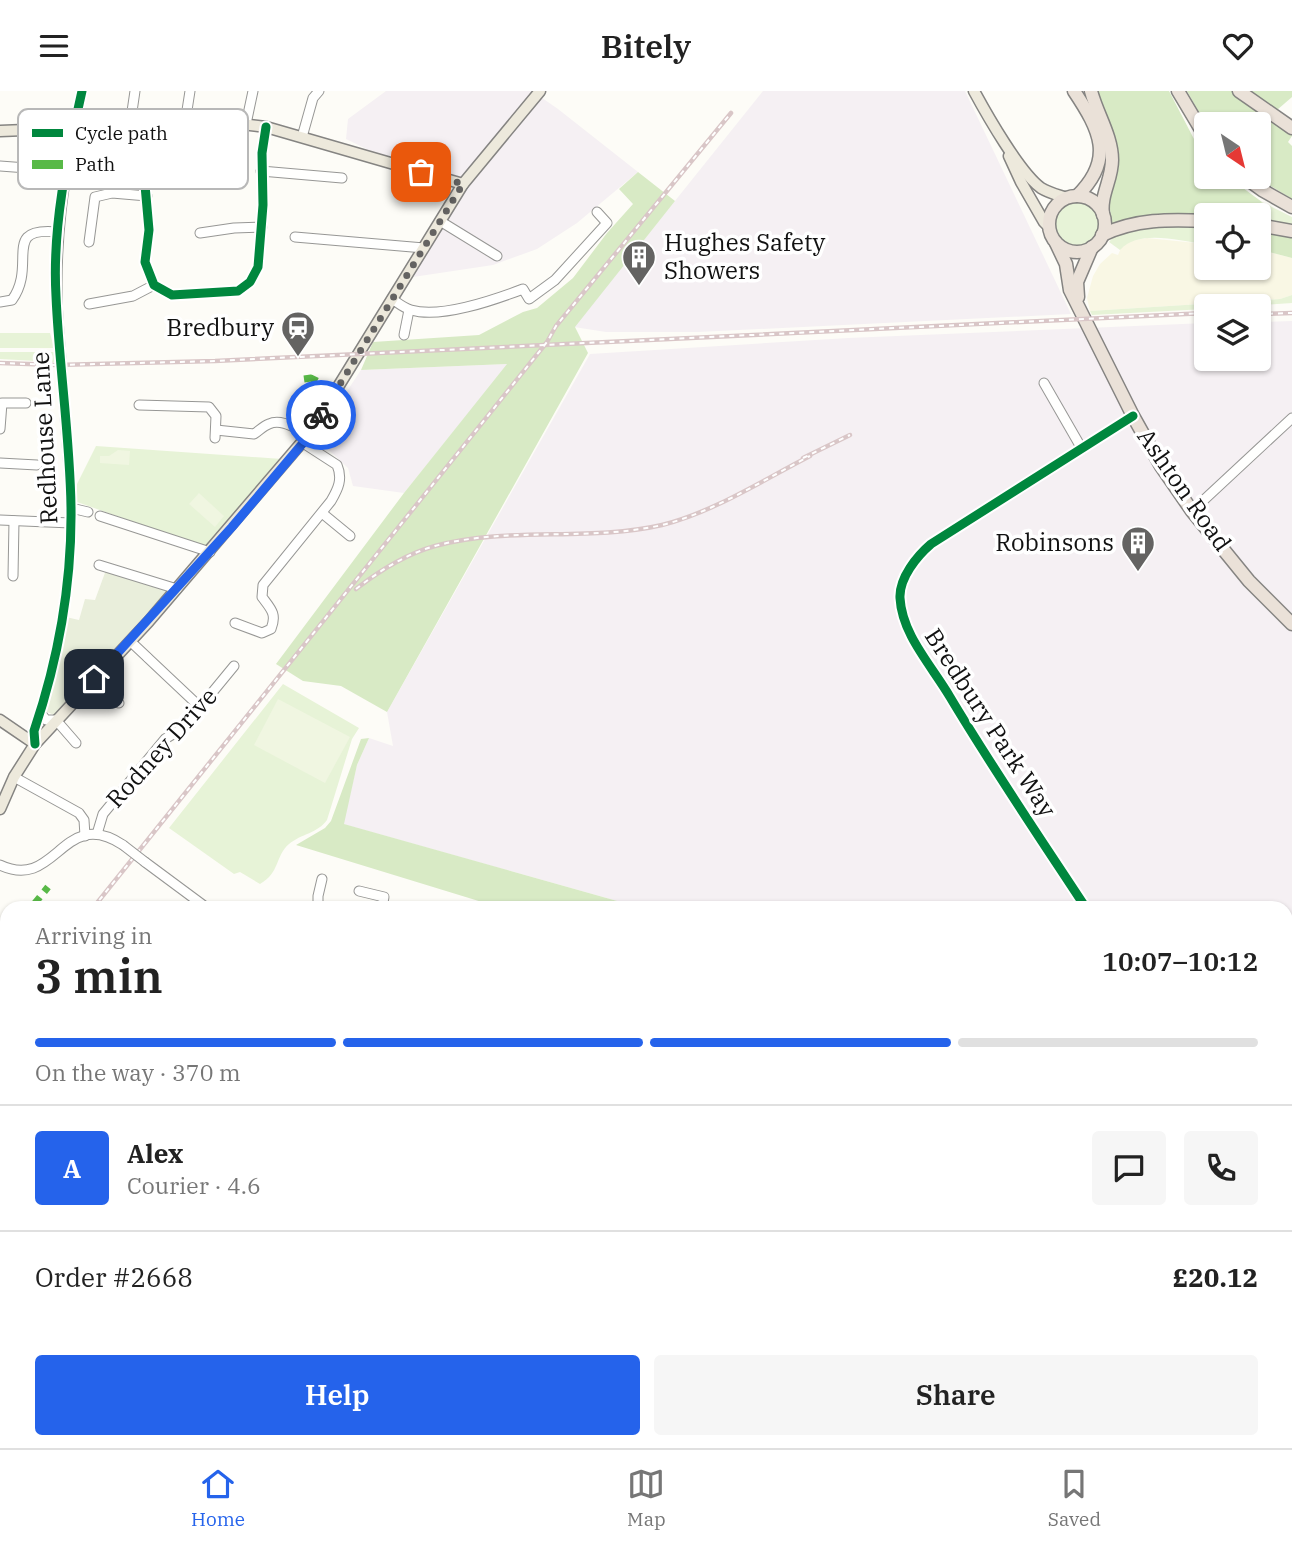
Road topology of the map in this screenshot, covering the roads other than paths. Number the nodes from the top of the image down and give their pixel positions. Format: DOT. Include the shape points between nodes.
graph roads {
  1 [pos="82,91"];
  2 [pos="135,91"];
  3 [pos="253,91"];
  4 [pos="319,91"];
  5 [pos="540,91"];
  6 [pos="974,91"];
  7 [pos="1074,91"];
  8 [pos="1091,91"];
  9 [pos="1178,91"];
  10 [pos="1240,91"];
  11 [pos="78,109"];
  12 [pos="132,109"];
  13 [pos="248,118"];
  14 [pos="1194,118"];
  15 [pos="248,124"];
  16 [pos="266,127"];
  17 [pos="1292,128"];
  18 [pos="18,130"];
  19 [pos="0,131"];
  20 [pos="302,137"];
  21 [pos="1001,137"];
  22 [pos="0,166"];
  23 [pos="18,167"];
  24 [pos="261,171"];
  25 [pos="342,178"];
  26 [pos="463,184"];
  27 [pos="63,189"];
  28 [pos="146,189"];
  29 [pos="1261,189"];
  30 [pos="147,196"];
  31 [pos="1072,197"];
  32 [pos="1292,207"];
  33 [pos="597,212"];
  34 [pos="1103,215"];
  35 [pos="440,221"];
  36 [pos="1194,221"];
  37 [pos="262,227"];
  38 [pos="1049,227"];
  39 [pos="1271,227"];
  40 [pos="1292,231"];
  41 [pos="58,232"];
  42 [pos="200,233"];
  43 [pos="1102,235"];
  44 [pos="295,237"];
  45 [pos="89,242"];
  46 [pos="1056,243"];
  47 [pos="1092,247"];
  48 [pos="424,248"];
  49 [pos="496,256"];
  50 [pos="154,285"];
  51 [pos="392,299"];
  52 [pos="94,301"];
  53 [pos="0,302"];
  54 [pos="1079,304"];
  55 [pos="409,310"];
  56 [pos="404,335"];
  57 [pos="1044,383"];
  58 [pos="26,403"];
  59 [pos="1133,416"];
  60 [pos="148,417"];
  61 [pos="1292,418"];
  62 [pos="0,429"];
  63 [pos="306,439"];
  64 [pos="1082,449"];
  65 [pos="0,463"];
  66 [pos="37,465"];
  67 [pos="71,507"];
  68 [pos="1192,511"];
  69 [pos="88,512"];
  70 [pos="322,513"];
  71 [pos="100,516"];
  72 [pos="0,520"];
  73 [pos="14,521"];
  74 [pos="71,523"];
  75 [pos="349,536"];
  76 [pos="210,552"];
  77 [pos="99,565"];
  78 [pos="13,576"];
  79 [pos="177,589"];
  80 [pos="233,622"];
  81 [pos="1292,624"];
  82 [pos="130,641"];
  83 [pos="234,666"];
  84 [pos="94,679"];
  85 [pos="119,703"];
  86 [pos="200,707"];
  87 [pos="40,712"];
  88 [pos="0,720"];
  89 [pos="56,720"];
  90 [pos="76,743"];
  91 [pos="35,744"];
  92 [pos="14,777"];
  93 [pos="0,809"];
  94 [pos="84,820"];
  95 [pos="100,820"];
  96 [pos="97,834"];
  97 [pos="85,836"];
  98 [pos="0,865"];
  99 [pos="322,879"];
  100 [pos="359,891"];
  101 [pos="198,901"];
  102 [pos="318,901"];
  103 [pos="383,901"];
  104 [pos="1081,901"];
  1 -- 11 [label="street, Redhouse Lane"];
  2 -- 12 [label="street"];
  3 -- 13 [label="street"];
  4 -- 20 [label="street"];
  5 -- 26 [label="main road"];
  6 -- 21 [label="main road"];
  7 -- 31 [label="highway" via="1092,122 1100,150 1095,175"];
  8 -- 34 [label="highway" via="1111,147"];
  9 -- 14 [label="highway"];
  10 -- 17 [label="highway"];
  15 -- 16 [label="main road"];
  16 -- 20 [label="main road"];
  16 -- 24 [label="street"];
  18 -- 19 [label="main road"];
  20 -- 26 [label="main road"];
  21 -- 31 [label="main road" via="1035,183 1048,192"];
  21 -- 38 [label="main road" via="1021,182"];
  22 -- 23 [label="street"];
  24 -- 25 [label="street"];
  24 -- 37 [label="street"];
  26 -- 35 [label="main road"];
  27 -- 41 [label="street, Redhouse Lane"];
  28 -- 30 [label="street"];
  29 -- 32 [label="highway"];
  30 -- 45 [label="street" via="112,193 95,197"];
  30 -- 50 [label="street" via="145,262"];
  31 -- 34 [label="highway" via="1093,201"];
  31 -- 38 [label="highway" via="1054,209"];
  33 -- 55 [label="street" via="607,223 555,280 529,299 523,289 456,309"];
  34 -- 43 [label="highway"];
  35 -- 48 [label="main road"];
  35 -- 49 [label="street"];
  36 -- 43 [label="highway" via="1151,221"];
  37 -- 42 [label="street"];
  37 -- 50 [label="street" via="258,267 250,282 237,291 172,295"];
  38 -- 46 [label="highway"];
  39 -- 40 [label="highway"];
  41 -- 53 [label="street" via="36,230 20,236 18,290 12,300"];
  41 -- 67 [label="street, Redhouse Lane, bridge" via="55,294"];
  43 -- 47 [label="highway"];
  44 -- 48 [label="street"];
  46 -- 47 [label="highway" via="1077,252"];
  46 -- 54 [label="highway, Ashton Road"];
  47 -- 54 [label="highway" via="1077,282"];
  48 -- 51 [label="main road"];
  50 -- 52 [label="street" via="134,296"];
  51 -- 55 [label="street"];
  51 -- 63 [label="main road"];
  54 -- 59 [label="highway, Ashton Road"];
  55 -- 56 [label="street"];
  57 -- 64 [label="street"];
  58 -- 62 [label="street" via="2,403"];
  59 -- 64 [label="street, Bredbury Park Way"];
  59 -- 68 [label="highway, Ashton Road"];
  60 -- 63 [label="street" via="143,405 209,407 216,416 216,434 254,435 275,422 285,423"];
  61 -- 68 [label="street"];
  63 -- 70 [label="street" via="339,470 336,492"];
  63 -- 76 [label="main road"];
  64 -- 104 [label="street, Bredbury Park Way" via="931,544 920,553 903,582 900,597 906,628"];
  65 -- 66 [label="street"];
  67 -- 69 [label="street"];
  67 -- 74 [label="street, Redhouse Lane"];
  68 -- 81 [label="highway, Ashton Road"];
  70 -- 75 [label="street"];
  70 -- 80 [label="street" via="263,585 262,597 274,612 271,629 262,633"];
  71 -- 76 [label="street"];
  72 -- 73 [label="street"];
  73 -- 74 [label="street"];
  73 -- 78 [label="street"];
  74 -- 87 [label="street, Redhouse Lane" via="67,588"];
  76 -- 79 [label="main road"];
  77 -- 79 [label="street"];
  79 -- 82 [label="main road"];
  82 -- 84 [label="main road"];
  82 -- 86 [label="street"];
  83 -- 86 [label="street, Rodney Drive"];
  84 -- 85 [label="street"];
  84 -- 89 [label="main road"];
  86 -- 95 [label="street, Rodney Drive" via="183,728 165,739"];
  87 -- 89 [label="street" via="47,720"];
  87 -- 91 [label="street, Redhouse Lane"];
  88 -- 91 [label="main road"];
  89 -- 90 [label="street"];
  89 -- 91 [label="main road"];
  91 -- 92 [label="main road"];
  92 -- 93 [label="main road"];
  92 -- 94 [label="street" via="69,806"];
  94 -- 95 [label="street"];
  94 -- 97 [label="street"];
  95 -- 96 [label="street, Rodney Drive"];
  96 -- 97 [label="street"];
  96 -- 101 [label="street, bridge" via="123,845"];
  97 -- 98 [label="street" via="74,839 33,870 12,871"];
  99 -- 102 [label="street"];
  100 -- 103 [label="street" via="384,897"];
}
